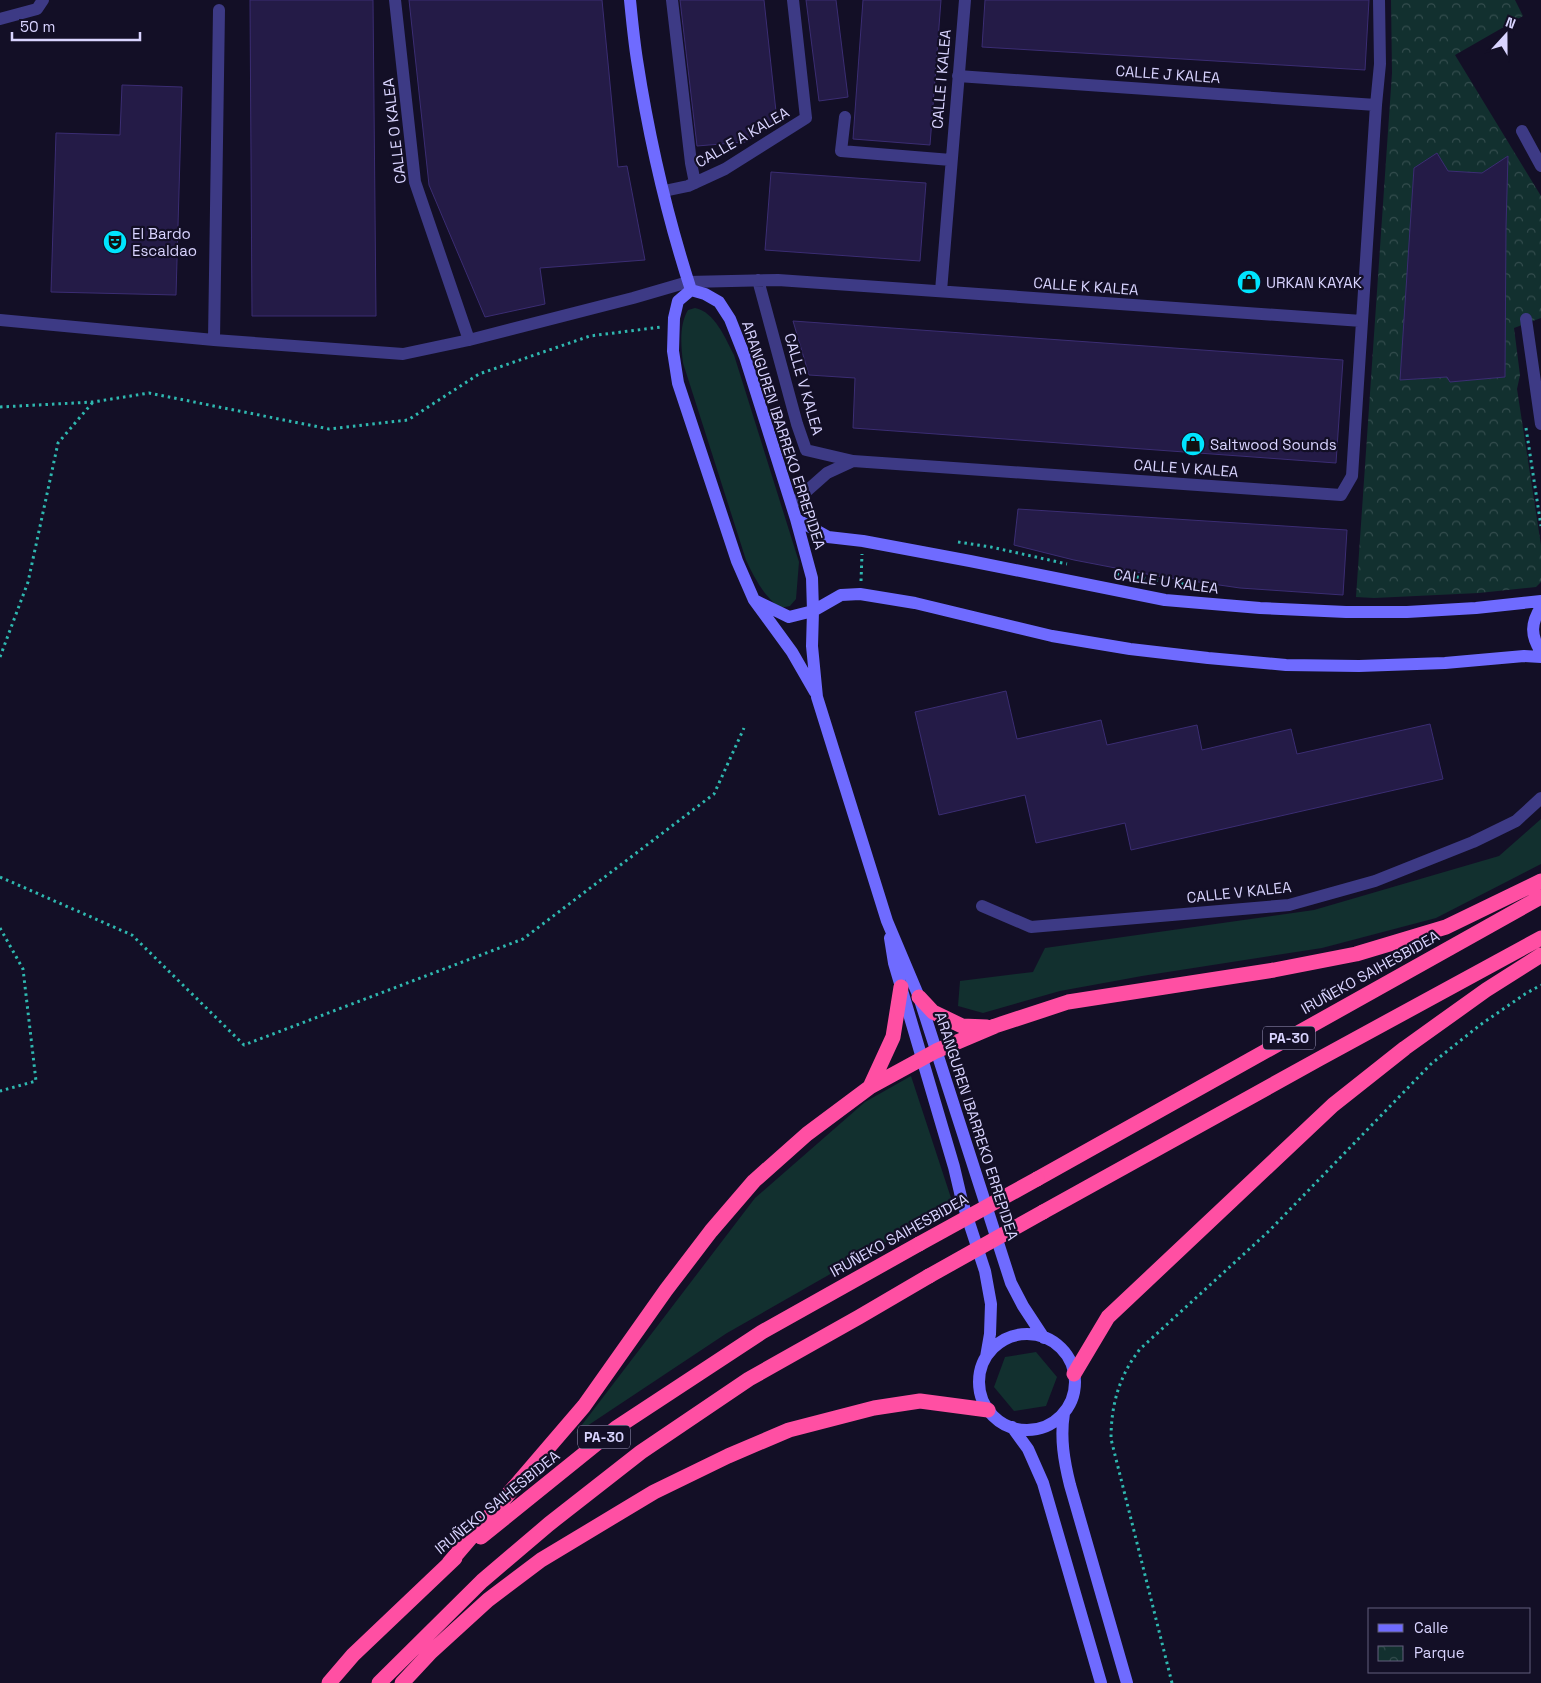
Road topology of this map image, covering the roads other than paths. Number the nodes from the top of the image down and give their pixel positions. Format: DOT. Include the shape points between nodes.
graph roads {
  1 [pos="43,0"];
  2 [pos="395,0"];
  3 [pos="630,0"];
  4 [pos="672,0"];
  5 [pos="793,0"];
  6 [pos="965,0"];
  7 [pos="1379,0"];
  8 [pos="219,10"];
  9 [pos="0,19"];
  10 [pos="958,76"];
  11 [pos="1376,104"];
  12 [pos="844,117"];
  13 [pos="1522,131"];
  14 [pos="951,160"];
  15 [pos="1541,166"];
  16 [pos="695,183"];
  17 [pos="664,192"];
  18 [pos="758,280"];
  19 [pos="689,286"];
  20 [pos="941,292"];
  21 [pos="1526,319"];
  22 [pos="0,320"];
  23 [pos="1362,322"];
  24 [pos="214,340"];
  25 [pos="469,340"];
  26 [pos="1541,424"];
  27 [pos="853,461"];
  28 [pos="792,504"];
  29 [pos="796,519"];
  30 [pos="754,600"];
  31 [pos="1541,601"];
  32 [pos="1541,607"];
  33 [pos="813,611"];
  34 [pos="1541,652"];
  35 [pos="1541,657"];
  36 [pos="817,697"];
  37 [pos="1541,798"];
  38 [pos="1541,881"];
  39 [pos="1541,897"];
  40 [pos="982,906"];
  41 [pos="887,921"];
  42 [pos="1541,938"];
  43 [pos="1541,955"];
  44 [pos="901,987"];
  45 [pos="919,997"];
  46 [pos="991,1027"];
  47 [pos="936,1051"];
  48 [pos="919,1064"];
  49 [pos="870,1087"];
  50 [pos="977,1178"];
  51 [pos="1044,1338"];
  52 [pos="986,1357"];
  53 [pos="1074,1374"];
  54 [pos="988,1410"];
  55 [pos="1064,1413"];
  56 [pos="1012,1427"];
  57 [pos="449,1563"];
  58 [pos="329,1683"];
  59 [pos="379,1683"];
  60 [pos="402,1683"];
  61 [pos="1101,1683"];
  62 [pos="1127,1683"];
  1 -- 9 [label="street" via="37,8"];
  2 -- 25 [label="street, CALLE O KALEA" via="415,182"];
  3 -- 17 [label="street" via="636,60"];
  4 -- 16 [label="street, CALLE A KALEA"];
  5 -- 16 [label="street, CALLE A KALEA" via="806,118 725,169"];
  6 -- 10 [label="street, CALLE I KALEA"];
  7 -- 11 [label="street" via="1380,64"];
  8 -- 24 [label="street"];
  10 -- 11 [label="street, CALLE J KALEA"];
  10 -- 14 [label="street, CALLE I KALEA"];
  11 -- 23 [label="street"];
  12 -- 14 [label="street" via="841,150"];
  13 -- 15 [label="street"];
  14 -- 20 [label="street, CALLE I KALEA"];
  16 -- 17 [label="street, CALLE A KALEA"];
  17 -- 19 [label="street"];
  18 -- 19 [label="street, CALLE K KALEA"];
  18 -- 20 [label="street, CALLE K KALEA"];
  18 -- 27 [label="street, CALLE V KALEA" via="806,450"];
  19 -- 25 [label="street"];
  19 -- 28 [label="street, ARANGUREN IBARREKO ERREPIDEA" via="719,302 730,318"];
  19 -- 30 [label="street, ARANGUREN IBARREKO ERREPIDEA" via="678,301 674,325 673,350 678,383 737,561"];
  20 -- 23 [label="street, CALLE K KALEA"];
  21 -- 26 [label="street"];
  22 -- 24 [label="street"];
  23 -- 27 [label="street, CALLE V KALEA" via="1352,476 1341,495"];
  24 -- 25 [label="street" via="403,354"];
  27 -- 28 [label="street, CALLE V KALEA" via="827,473"];
  28 -- 29 [label="street, ARANGUREN IBARREKO ERREPIDEA"];
  29 -- 31 [label="street, CALLE U KALEA" via="828,537 970,561 1165,600 1346,612 1408,612"];
  29 -- 33 [label="street, ARANGUREN IBARREKO ERREPIDEA" via="812,578"];
  30 -- 33 [label="street" via="789,617"];
  30 -- 36 [label="street, ARANGUREN IBARREKO ERREPIDEA" via="792,652"];
  32 -- 34 [label="street" via="1533,620 1534,642"];
  33 -- 35 [label="street" via="841,596 860,594 915,603 1052,636 1130,649 1286,665 1359,666"];
  33 -- 36 [label="street, ARANGUREN IBARREKO ERREPIDEA" via="812,646"];
  36 -- 41 [label="street, ARANGUREN IBARREKO ERREPIDEA"];
  37 -- 40 [label="street, CALLE V KALEA" via="1516,821 1473,842 1375,881 1289,905 1031,927"];
  38 -- 46 [label="highway" via="1446,927 1356,954 1068,1002"];
  39 -- 57 [label="highway, IRUÑEKO SAIHESBIDEA / PA-30, bridge" via="762,1332 616,1428"];
  41 -- 44 [label="street, ARANGUREN IBARREKO ERREPIDEA"];
  41 -- 45 [label="street, ARANGUREN IBARREKO ERREPIDEA"];
  42 -- 59 [label="highway, PA-30, bridge" via="749,1378 641,1452 549,1524 482,1581"];
  43 -- 53 [label="highway" via="1405,1048 1333,1105 1108,1317"];
  44 -- 48 [label="street, ARANGUREN IBARREKO ERREPIDEA"];
  44 -- 49 [label="highway" via="893,1037"];
  45 -- 46 [label="highway" via="933,1012 962,1026"];
  45 -- 47 [label="street, ARANGUREN IBARREKO ERREPIDEA"];
  46 -- 47 [label="highway"];
  47 -- 48 [label="highway"];
  47 -- 50 [label="street, ARANGUREN IBARREKO ERREPIDEA"];
  48 -- 49 [label="highway"];
  48 -- 50 [label="street" via="934,1076 961,1155"];
  48 -- 52 [label="street, ARANGUREN IBARREKO ERREPIDEA" via="985,1271 991,1304"];
  49 -- 57 [label="highway" via="807,1134 754,1181 710,1231 584,1406"];
  50 -- 51 [label="street, ARANGUREN IBARREKO ERREPIDEA" via="1011,1283"];
  51 -- 52 [label="street" via="1031,1334 1005,1339"];
  51 -- 53 [label="street" via="1069,1358"];
  52 -- 54 [label="street" via="980,1370 979,1384"];
  53 -- 55 [label="street" via="1071,1401"];
  54 -- 56 [label="street"];
  54 -- 60 [label="highway" via="920,1401 874,1408 789,1430 728,1456 654,1492 541,1560 488,1600"];
  55 -- 56 [label="street" via="1040,1428"];
  55 -- 62 [label="street" via="1061,1431 1070,1485"];
  56 -- 61 [label="street" via="1028,1449 1043,1483"];
  57 -- 58 [label="highway, IRUÑEKO SAIHESBIDEA / PA-30"];
}
